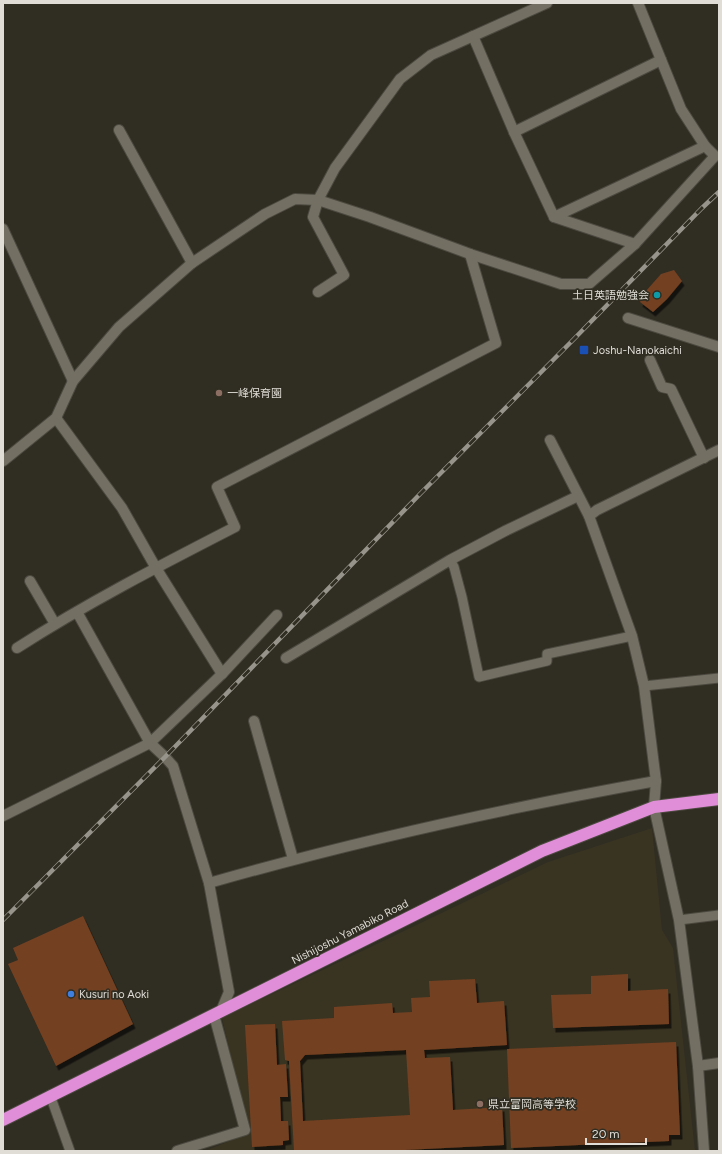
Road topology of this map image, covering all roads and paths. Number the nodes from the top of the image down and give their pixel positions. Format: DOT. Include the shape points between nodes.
graph roads {
  1 [pos="547,3"];
  2 [pos="638,3"];
  3 [pos="473,36"];
  4 [pos="661,60"];
  5 [pos="119,130"];
  6 [pos="514,132"];
  7 [pos="705,146"];
  8 [pos="717,158"];
  9 [pos="318,200"];
  10 [pos="554,217"];
  11 [pos="3,229"];
  12 [pos="635,244"];
  13 [pos="470,254"];
  14 [pos="192,263"];
  15 [pos="318,292"];
  16 [pos="628,318"];
  17 [pos="719,347"];
  18 [pos="650,360"];
  19 [pos="73,381"];
  20 [pos="56,418"];
  21 [pos="550,440"];
  22 [pos="719,450"];
  23 [pos="704,458"];
  24 [pos="3,461"];
  25 [pos="578,496"];
  26 [pos="589,516"];
  27 [pos="450,560"];
  28 [pos="156,568"];
  29 [pos="30,581"];
  30 [pos="77,612"];
  31 [pos="277,615"];
  32 [pos="55,624"];
  33 [pos="632,636"];
  34 [pos="16,648"];
  35 [pos="286,658"];
  36 [pos="222,674"];
  37 [pos="719,678"];
  38 [pos="644,686"];
  39 [pos="254,721"];
  40 [pos="150,743"];
  41 [pos="656,781"];
  42 [pos="719,799"];
  43 [pos="654,807"];
  44 [pos="3,816"];
  45 [pos="293,859"];
  46 [pos="209,883"];
  47 [pos="719,915"];
  48 [pos="679,920"];
  49 [pos="218,1013"];
  50 [pos="719,1063"];
  51 [pos="698,1066"];
  52 [pos="50,1095"];
  53 [pos="3,1120"];
  54 [pos="70,1151"];
  55 [pos="176,1151"];
  56 [pos="704,1151"];
  1 -- 3 [label="street"];
  2 -- 4 [label="street"];
  3 -- 6 [label="street"];
  3 -- 9 [label="street" via="431,55 400,79 335,168"];
  4 -- 6 [label="street"];
  4 -- 7 [label="street" via="681,109"];
  5 -- 14 [label="street"];
  6 -- 10 [label="street"];
  7 -- 8 [label="street"];
  7 -- 10 [label="street"];
  8 -- 12 [label="street"];
  9 -- 13 [label="street"];
  9 -- 14 [label="street" via="295,199 265,214"];
  9 -- 15 [label="street" via="313,217 344,275"];
  10 -- 12 [label="street"];
  11 -- 19 [label="street"];
  12 -- 13 [label="street" via="589,284 561,284"];
  13 -- 28 [label="street" via="496,342 217,487 235,528"];
  14 -- 19 [label="street" via="119,327"];
  16 -- 17 [label="street"];
  18 -- 23 [label="street" via="662,387 671,389"];
  19 -- 20 [label="street"];
  20 -- 24 [label="street"];
  20 -- 28 [label="street" via="122,508"];
  21 -- 25 [label="street"];
  22 -- 23 [label="street"];
  23 -- 26 [label="street"];
  25 -- 26 [label="street"];
  25 -- 27 [label="street"];
  26 -- 33 [label="street"];
  27 -- 33 [label="lane" via="462,597 478,677 547,662 547,654"];
  27 -- 35 [label="street"];
  28 -- 30 [label="street"];
  28 -- 36 [label="street"];
  29 -- 32 [label="street"];
  30 -- 32 [label="street"];
  30 -- 40 [label="street"];
  31 -- 36 [label="street"];
  32 -- 34 [label="street"];
  33 -- 38 [label="street"];
  36 -- 40 [label="street"];
  37 -- 38 [label="lane"];
  38 -- 41 [label="street"];
  39 -- 45 [label="street"];
  40 -- 44 [label="street"];
  40 -- 46 [label="street" via="173,766"];
  41 -- 43 [label="street"];
  41 -- 45 [label="street" via="549,800"];
  42 -- 43 [label="highway, Nishijoshu Yamabiko Road"];
  43 -- 48 [label="street"];
  43 -- 49 [label="highway, Nishijoshu Yamabiko Road" via="542,851"];
  45 -- 46 [label="street"];
  46 -- 49 [label="street" via="229,992"];
  47 -- 48 [label="lane"];
  48 -- 51 [label="street"];
  49 -- 52 [label="highway, Nishijoshu Yamabiko Road"];
  49 -- 55 [label="street" via="245,1130"];
  50 -- 51 [label="street"];
  51 -- 56 [label="street"];
  52 -- 53 [label="highway, Nishijoshu Yamabiko Road"];
  52 -- 54 [label="lane"];
}
